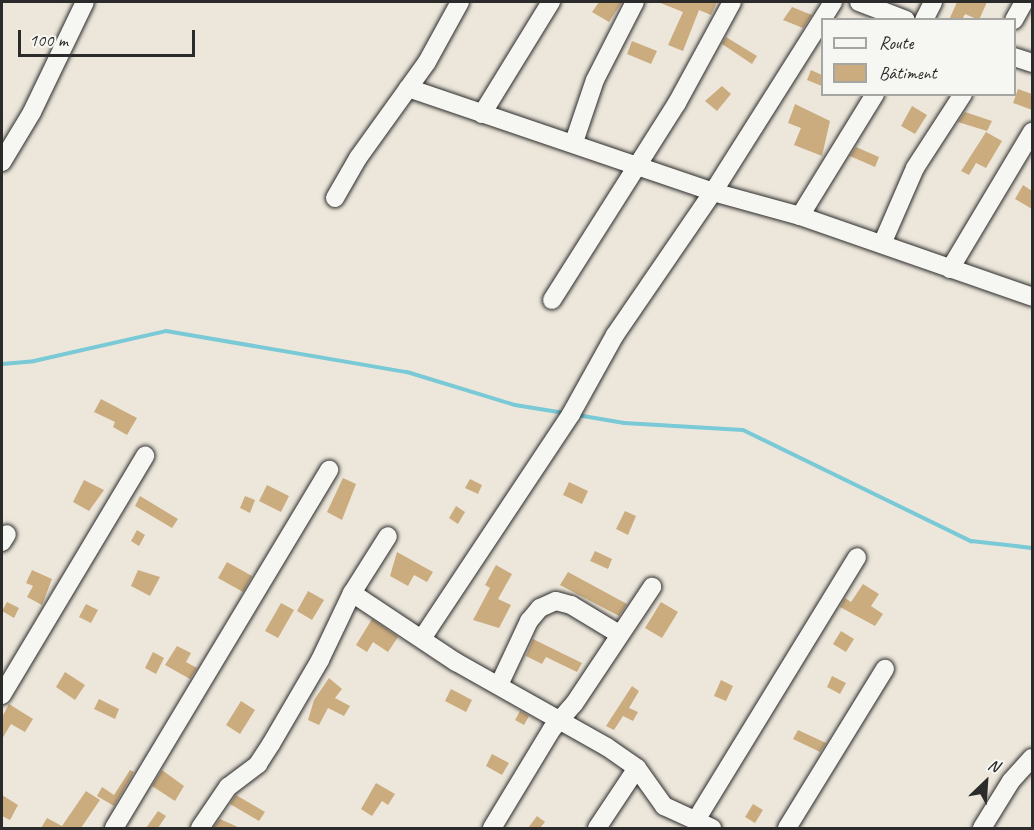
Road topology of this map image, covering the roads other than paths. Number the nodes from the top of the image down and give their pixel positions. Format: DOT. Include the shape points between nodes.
graph roads {
  1 [pos="85,2"];
  2 [pos="460,2"];
  3 [pos="551,2"];
  4 [pos="635,2"];
  5 [pos="732,2"];
  6 [pos="833,2"];
  7 [pos="859,2"];
  8 [pos="933,2"];
  9 [pos="1024,2"];
  10 [pos="823,18"];
  11 [pos="901,18"];
  12 [pos="925,18"];
  13 [pos="1015,18"];
  14 [pos="821,21"];
  15 [pos="1016,58"];
  16 [pos="1032,63"];
  17 [pos="408,88"];
  18 [pos="874,96"];
  19 [pos="962,96"];
  20 [pos="482,114"];
  21 [pos="1032,132"];
  22 [pos="574,142"];
  23 [pos="2,162"];
  24 [pos="637,165"];
  25 [pos="713,192"];
  26 [pos="335,198"];
  27 [pos="800,216"];
  28 [pos="882,244"];
  29 [pos="950,269"];
  30 [pos="1031,294"];
  31 [pos="552,300"];
  32 [pos="145,456"];
  33 [pos="329,470"];
  34 [pos="388,536"];
  35 [pos="857,557"];
  36 [pos="651,587"];
  37 [pos="352,593"];
  38 [pos="620,634"];
  39 [pos="423,637"];
  40 [pos="885,669"];
  41 [pos="499,685"];
  42 [pos="2,695"];
  43 [pos="560,719"];
  44 [pos="1032,758"];
  45 [pos="637,768"];
  46 [pos="704,824"];
  47 [pos="114,828"];
  48 [pos="200,828"];
  49 [pos="492,828"];
  50 [pos="597,828"];
  51 [pos="787,828"];
  52 [pos="982,828"];
  1 -- 23 [label="street" via="37,102"];
  2 -- 17 [label="street"];
  3 -- 20 [label="street"];
  4 -- 22 [label="street" via="596,80"];
  5 -- 24 [label="street" via="708,51"];
  6 -- 10 [label="street"];
  7 -- 11 [label="street"];
  8 -- 12 [label="street"];
  9 -- 13 [label="street"];
  14 -- 25 [label="street"];
  15 -- 16 [label="street"];
  17 -- 20 [label="street"];
  17 -- 26 [label="street"];
  18 -- 27 [label="street"];
  19 -- 28 [label="street" via="915,168"];
  20 -- 22 [label="street"];
  21 -- 29 [label="street"];
  22 -- 24 [label="street"];
  24 -- 25 [label="street"];
  24 -- 31 [label="street"];
  25 -- 27 [label="street"];
  25 -- 39 [label="street" via="615,335 572,414"];
  27 -- 28 [label="street"];
  28 -- 29 [label="street"];
  29 -- 30 [label="street"];
  32 -- 42 [label="street"];
  33 -- 47 [label="street"];
  34 -- 37 [label="street"];
  35 -- 46 [label="street"];
  36 -- 38 [label="street"];
  37 -- 39 [label="street"];
  37 -- 48 [label="street" via="320,660 271,744 258,764 228,787"];
  38 -- 41 [label="street" via="571,604 548,604 530,621"];
  38 -- 43 [label="street"];
  39 -- 41 [label="street" via="456,662"];
  40 -- 51 [label="street"];
  41 -- 43 [label="street"];
  43 -- 45 [label="street"];
  43 -- 49 [label="street"];
  44 -- 52 [label="street" via="1011,781"];
  45 -- 46 [label="street" via="664,806"];
  45 -- 50 [label="street"];
}
